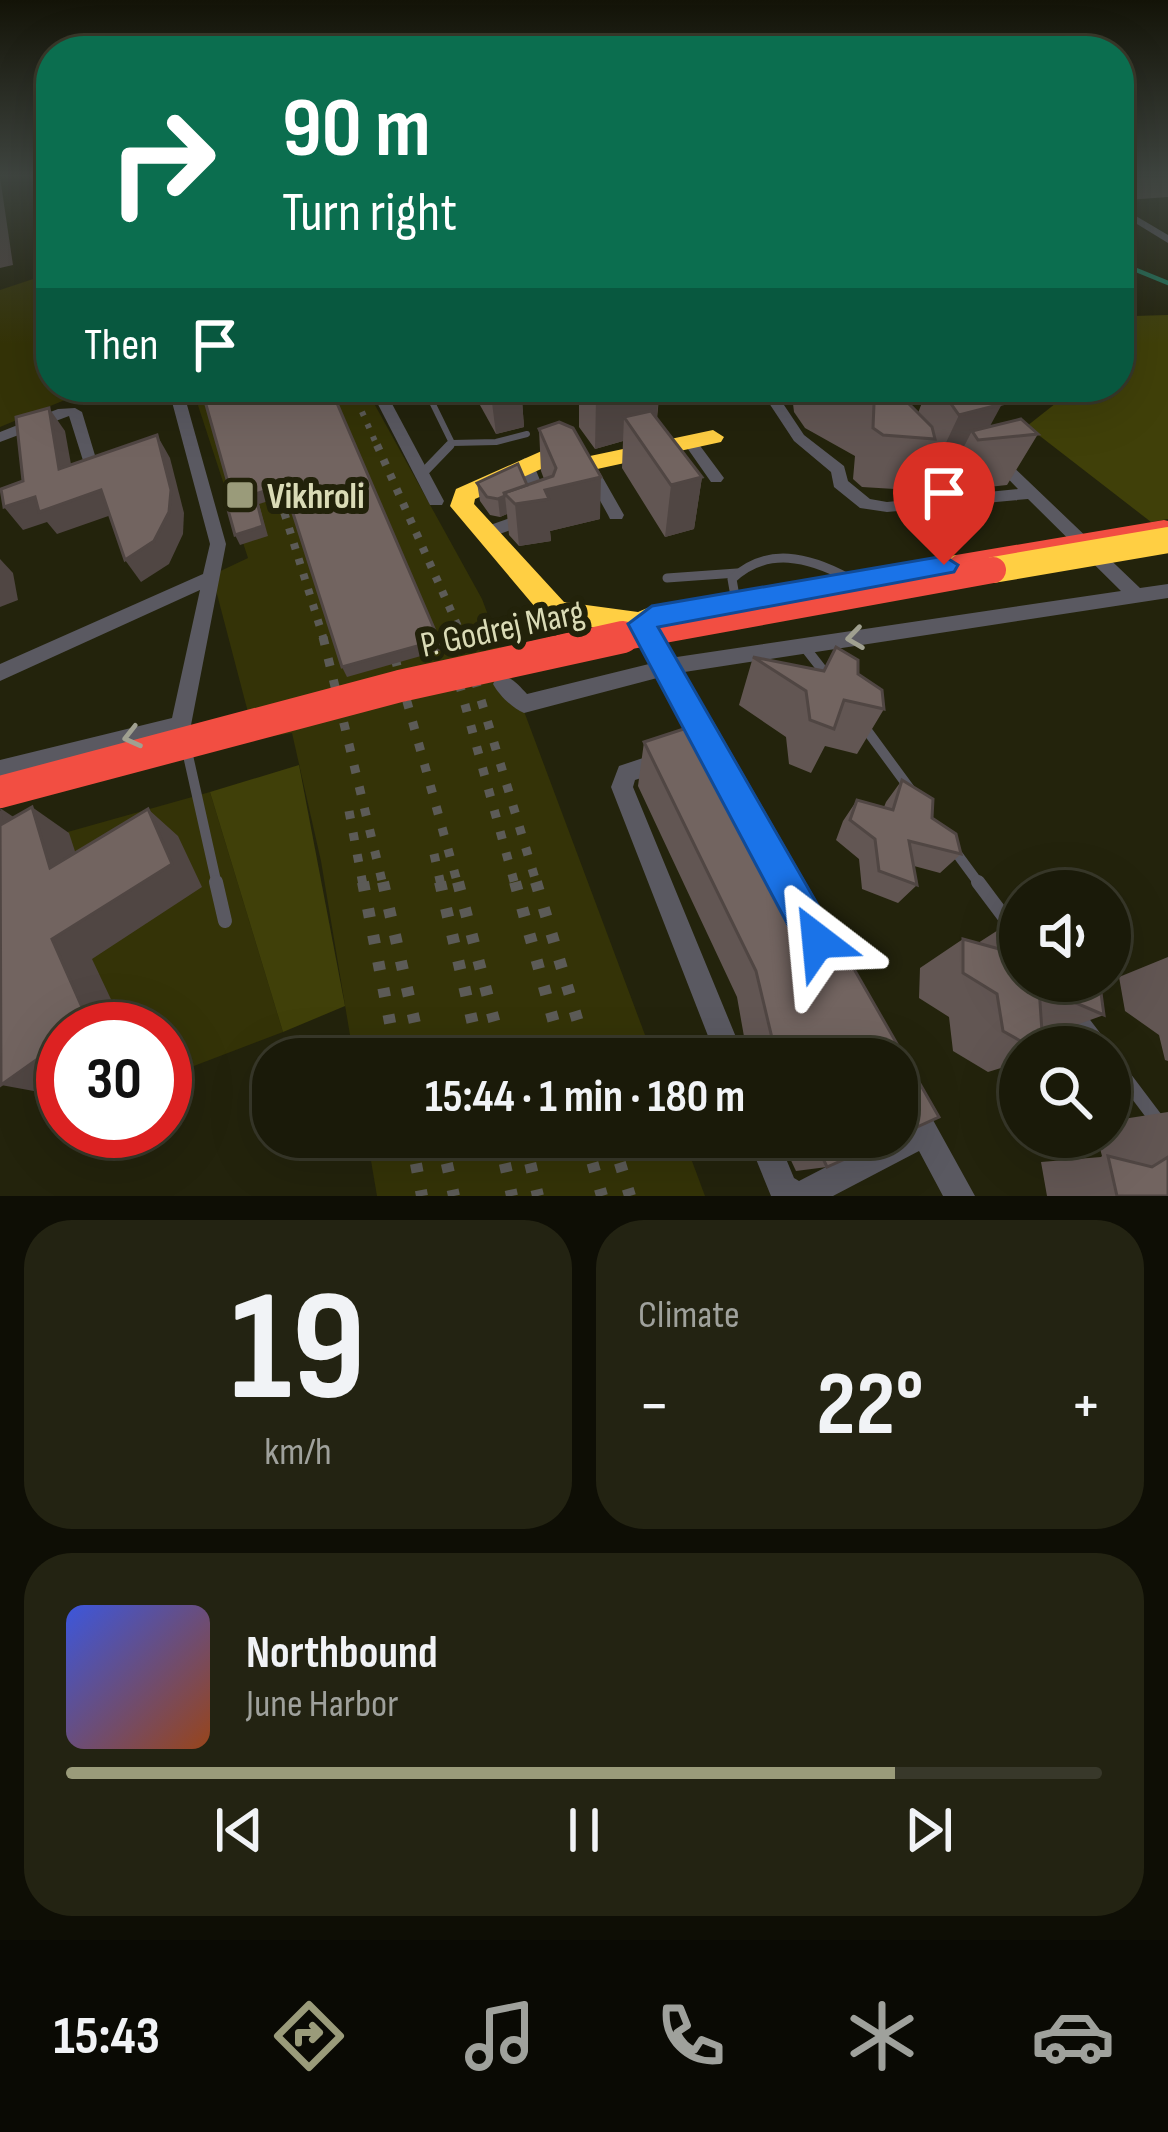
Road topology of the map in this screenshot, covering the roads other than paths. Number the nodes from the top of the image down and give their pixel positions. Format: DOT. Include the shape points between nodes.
graph roads {
  1 [pos="179,402"];
  2 [pos="384,402"];
  3 [pos="432,402"];
  4 [pos="780,402"];
  5 [pos="937,402"];
  6 [pos="958,422"];
  7 [pos="526,434"];
  8 [pos="0,437"];
  9 [pos="885,437"];
  10 [pos="702,439"];
  11 [pos="188,440"];
  12 [pos="452,442"];
  13 [pos="166,447"];
  14 [pos="125,460"];
  15 [pos="525,463"];
  16 [pos="588,464"];
  17 [pos="422,474"];
  18 [pos="716,478"];
  19 [pos="924,479"];
  20 [pos="1018,485"];
  21 [pos="436,501"];
  22 [pos="934,502"];
  23 [pos="616,515"];
  24 [pos="1168,529"];
  25 [pos="485,533"];
  26 [pos="1168,540"];
  27 [pos="1080,541"];
  28 [pos="210,578"];
  29 [pos="667,578"];
  30 [pos="737,588"];
  31 [pos="1168,591"];
  32 [pos="1137,596"];
  33 [pos="642,624"];
  34 [pos="803,645"];
  35 [pos="664,668"];
  36 [pos="0,673"];
  37 [pos="503,684"];
  38 [pos="843,698"];
  39 [pos="856,716"];
  40 [pos="181,725"];
  41 [pos="0,770"];
  42 [pos="0,792"];
  43 [pos="923,806"];
  44 [pos="949,843"];
  45 [pos="999,910"];
  46 [pos="225,921"];
  47 [pos="1068,1002"];
  48 [pos="1086,1026"];
  49 [pos="723,1038"];
  50 [pos="1131,1086"];
  51 [pos="918,1121"];
  52 [pos="924,1132"];
  53 [pos="1168,1136"];
  54 [pos="770,1158"];
  55 [pos="798,1196"];
  56 [pos="960,1196"];
  1 -- 11 [label="street"];
  2 -- 17 [label="street"];
  3 -- 12 [label="lane"];
  4 -- 22 [label="street" via="799,438 866,504"];
  5 -- 6 [label="street"];
  7 -- 12 [label="lane"];
  8 -- 14 [label="street" via="75,412 91,467"];
  9 -- 19 [label="street"];
  10 -- 16 [label="street"];
  10 -- 18 [label="street"];
  11 -- 13 [label="street"];
  11 -- 28 [label="street" via="218,544"];
  12 -- 17 [label="lane"];
  15 -- 16 [label="street" via="570,451"];
  15 -- 25 [label="street" via="464,495 462,506"];
  15 -- 25 [label="street" via="549,518"];
  16 -- 23 [label="street"];
  17 -- 21 [label="street"];
  19 -- 20 [label="street" via="986,459"];
  19 -- 22 [label="street"];
  20 -- 22 [label="street"];
  20 -- 27 [label="street"];
  24 -- 27 [label="street"];
  25 -- 33 [label="street" via="556,612"];
  26 -- 42 [label="street, P. Godrej Marg, bridge" via="691,622 400,686"];
  27 -- 30 [label="street" via="854,581"];
  27 -- 32 [label="street"];
  28 -- 36 [label="street"];
  28 -- 40 [label="street"];
  29 -- 30 [label="lane"];
  30 -- 33 [label="street"];
  31 -- 32 [label="street"];
  32 -- 34 [label="street, one-way"];
  33 -- 35 [label="street"];
  34 -- 35 [label="street"];
  34 -- 38 [label="lane"];
  35 -- 37 [label="street" via="524,704"];
  35 -- 49 [label="street" via="714,756 627,773 622,787"];
  39 -- 43 [label="lane"];
  40 -- 41 [label="street, one-way"];
  40 -- 46 [label="lane"];
  44 -- 45 [label="lane"];
  47 -- 48 [label="lane"];
  50 -- 53 [label="lane"];
  51 -- 52 [label="street"];
  52 -- 55 [label="street"];
  52 -- 56 [label="street"];
  54 -- 55 [label="street" via="783,1189"];
}
